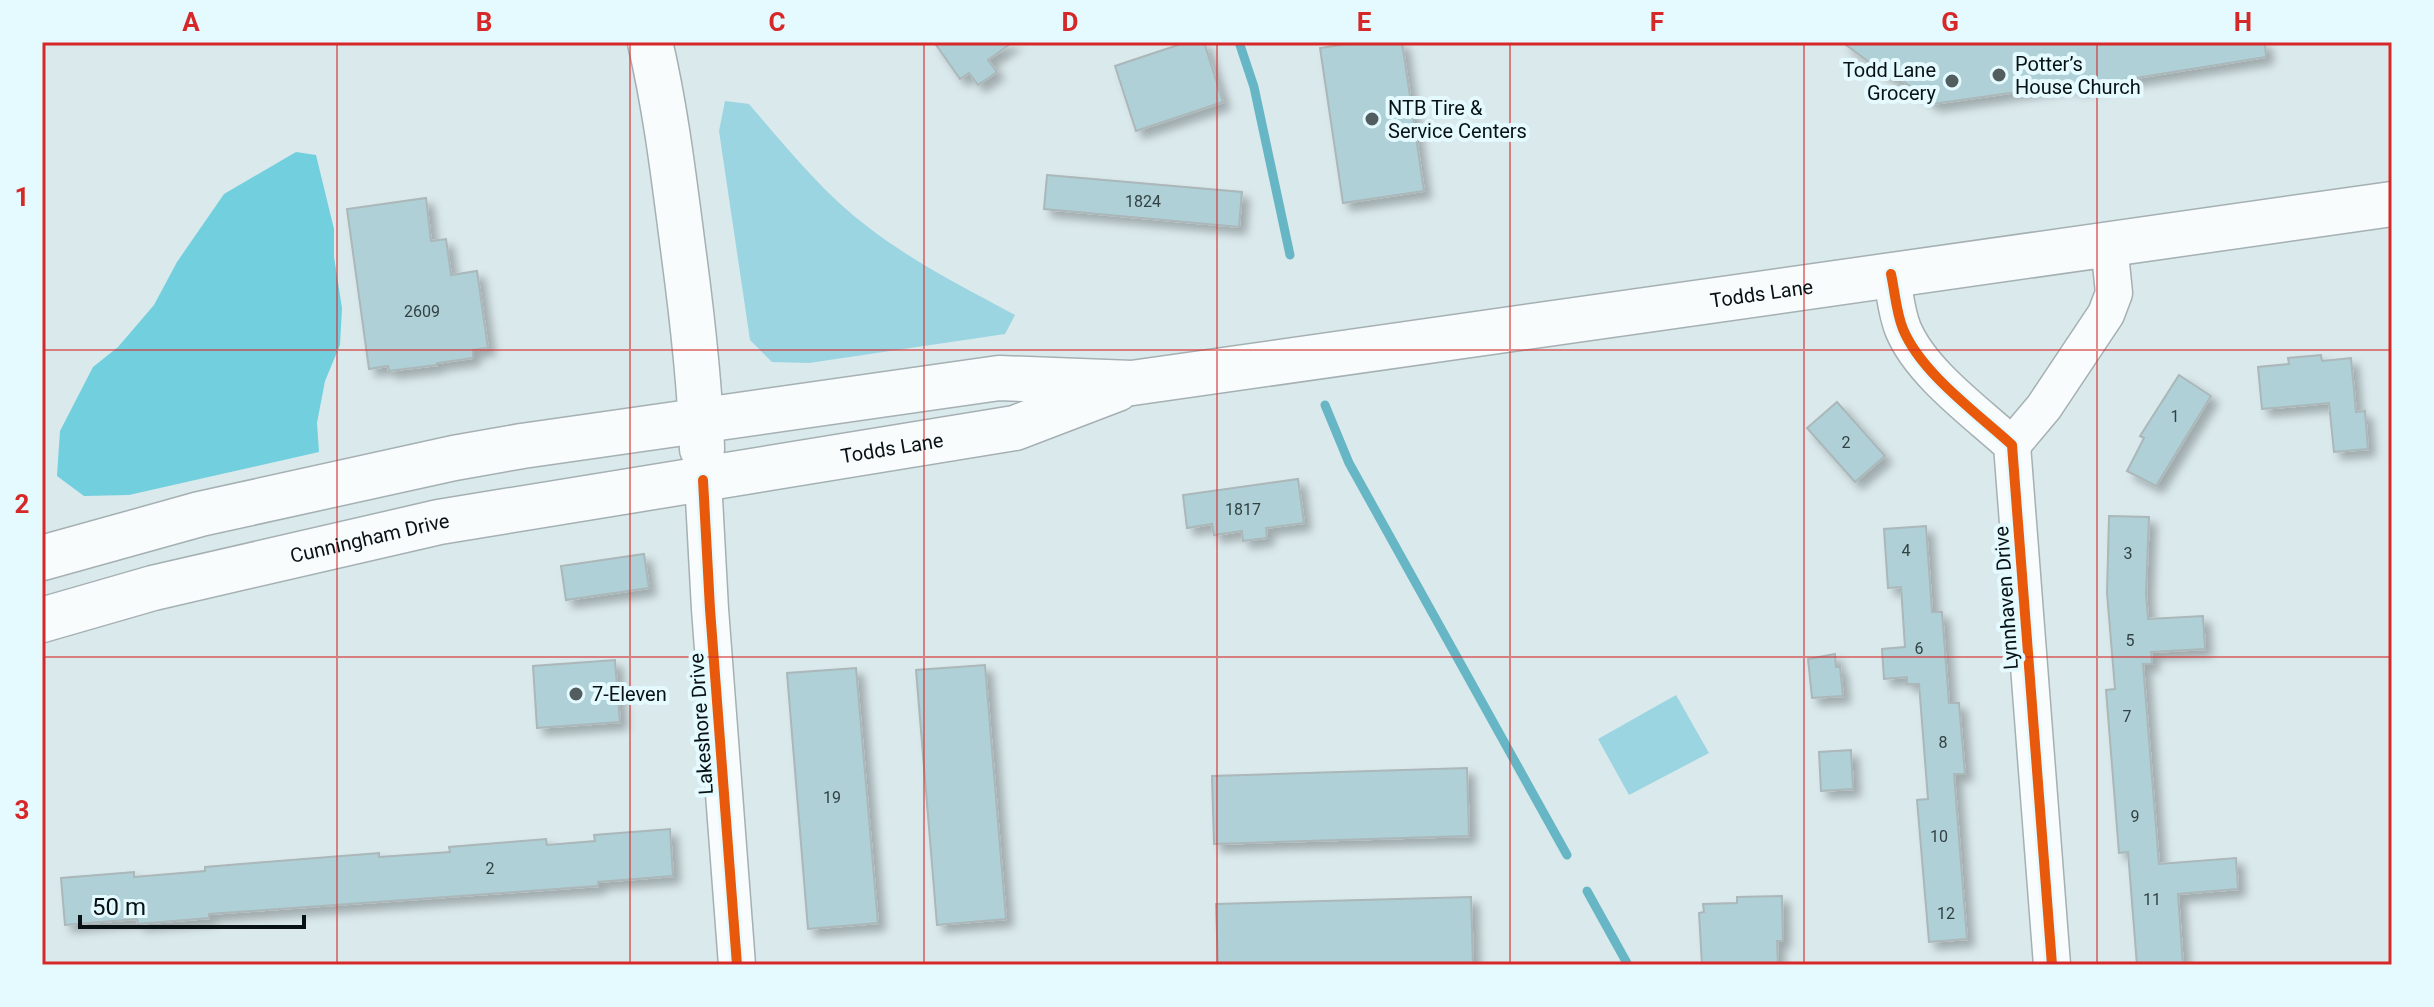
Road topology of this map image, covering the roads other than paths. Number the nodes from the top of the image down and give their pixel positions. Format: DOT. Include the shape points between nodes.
graph roads {
  1 [pos="650,42"];
  2 [pos="2392,204"];
  3 [pos="2109,244"];
  4 [pos="1891,274"];
  5 [pos="1132,383"];
  6 [pos="701,420"];
  7 [pos="2012,445"];
  8 [pos="703,480"];
  9 [pos="42,558"];
  10 [pos="42,620"];
  11 [pos="737,965"];
  12 [pos="2052,965"];
  1 -- 6 [label="main road" via="670,148"];
  2 -- 3 [label="main road, Todds Lane"];
  3 -- 4 [label="main road, Todds Lane"];
  3 -- 7 [label="street" via="2114,293 2106,314"];
  4 -- 5 [label="main road, Todds Lane"];
  4 -- 7 [label="street" via="1910,345"];
  5 -- 6 [label="main road, Todds Lane" via="999,378"];
  5 -- 8 [label="main road, Todds Lane" via="1015,428"];
  6 -- 8 [label="main road"];
  6 -- 9 [label="main road" via="454,458 200,514"];
  7 -- 12 [label="street, Lynnhaven Drive"];
  8 -- 10 [label="main road, Cunningham Drive" via="386,533"];
  8 -- 11 [label="street, Lakeshore Drive"];
}
